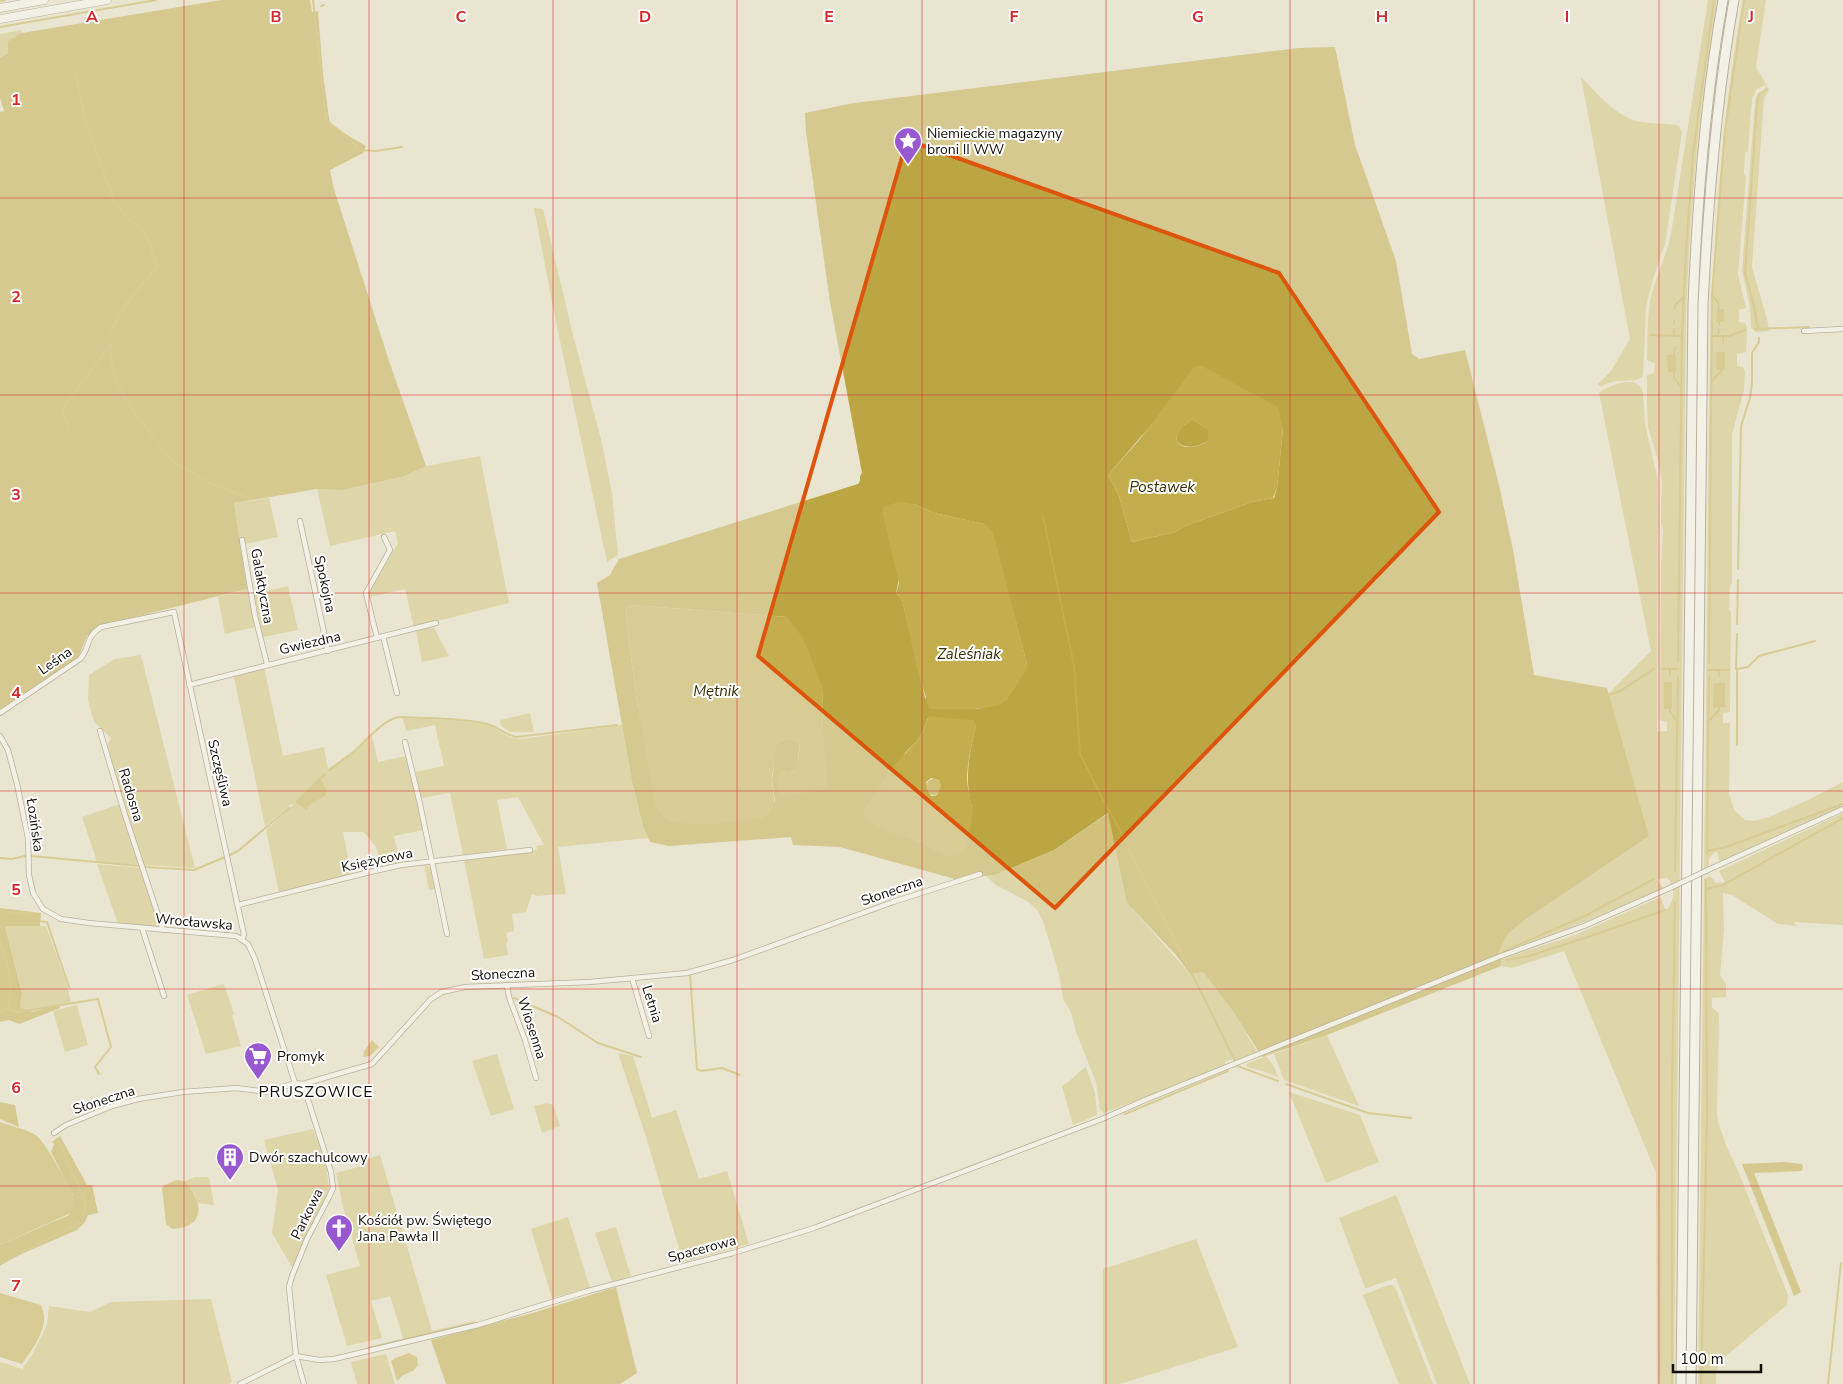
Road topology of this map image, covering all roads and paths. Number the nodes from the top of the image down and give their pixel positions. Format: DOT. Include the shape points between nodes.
graph roads {
  1 [pos="44,0"];
  2 [pos="107,0"];
  3 [pos="1723,0"];
  4 [pos="1734,0"];
  5 [pos="0,8"];
  6 [pos="0,19"];
  7 [pos="1843,329"];
  8 [pos="1804,331"];
  9 [pos="300,522"];
  10 [pos="384,537"];
  11 [pos="242,540"];
  12 [pos="174,612"];
  13 [pos="436,623"];
  14 [pos="383,636"];
  15 [pos="376,638"];
  16 [pos="328,651"];
  17 [pos="267,664"];
  18 [pos="189,685"];
  19 [pos="397,693"];
  20 [pos="0,713"];
  21 [pos="100,731"];
  22 [pos="0,736"];
  23 [pos="405,742"];
  24 [pos="1843,809"];
  25 [pos="530,850"];
  26 [pos="432,861"];
  27 [pos="980,874"];
  28 [pos="238,905"];
  29 [pos="50,914"];
  30 [pos="142,928"];
  31 [pos="163,930"];
  32 [pos="447,934"];
  33 [pos="242,939"];
  34 [pos="632,978"];
  35 [pos="507,985"];
  36 [pos="164,996"];
  37 [pos="649,1036"];
  38 [pos="536,1078"];
  39 [pos="295,1083"];
  40 [pos="303,1084"];
  41 [pos="54,1133"];
  42 [pos="296,1356"];
  43 [pos="240,1384"];
  44 [pos="304,1384"];
  45 [pos="1680,1384"];
  46 [pos="1691,1384"];
  1 -- 5 [label="main road"];
  2 -- 6 [label="main road"];
  3 -- 45 [label="highway" via="1702,154 1692,304"];
  4 -- 46 [label="highway" via="1715,136 1703,305"];
  7 -- 8 [label="street"];
  9 -- 16 [label="street, Spokojna"];
  10 -- 15 [label="street" via="390,550 366,593"];
  11 -- 17 [label="street, Galaktyczna"];
  12 -- 18 [label="street, Szczęśliwa"];
  12 -- 20 [label="street, Leśna" via="93,632 80,659"];
  13 -- 14 [label="street, Gwiezdna"];
  14 -- 15 [label="street, Gwiezdna"];
  14 -- 19 [label="street"];
  15 -- 16 [label="street, Gwiezdna"];
  16 -- 17 [label="street, Gwiezdna"];
  17 -- 18 [label="street, Gwiezdna"];
  18 -- 28 [label="street, Szczęśliwa"];
  21 -- 31 [label="street, Radosna"];
  22 -- 29 [label="street, Łozińska" via="8,750 17,784 28,838 33,893"];
  23 -- 26 [label="street, Księżycowa"];
  24 -- 42 [label="street, Spacerowa, bridge" via="1584,926 1501,956 1102,1119 814,1228 442,1335 334,1359"];
  25 -- 26 [label="street"];
  26 -- 28 [label="street, Księżycowa" via="366,873"];
  26 -- 32 [label="street"];
  27 -- 34 [label="street, Słoneczna" via="734,960 687,973"];
  28 -- 33 [label="street, Szczęśliwa"];
  29 -- 30 [label="street, Wrocławska" via="61,919"];
  30 -- 31 [label="street, Wrocławska"];
  30 -- 36 [label="street"];
  31 -- 33 [label="street, Wrocławska" via="222,934"];
  33 -- 39 [label="street, Wrocławska" via="255,959"];
  34 -- 35 [label="street, Słoneczna"];
  34 -- 37 [label="street, Letnia"];
  35 -- 38 [label="street, Wiosenna"];
  35 -- 40 [label="street, Słoneczna" via="465,987 436,994 372,1064"];
  39 -- 40 [label="street, Słoneczna"];
  39 -- 41 [label="street, Słoneczna" via="267,1092 236,1088 183,1092 124,1102 66,1124"];
  40 -- 42 [label="street, Parkowa" via="331,1172 333,1188 307,1239 289,1288"];
  42 -- 43 [label="street"];
  42 -- 44 [label="street, Parkowa"];
}
